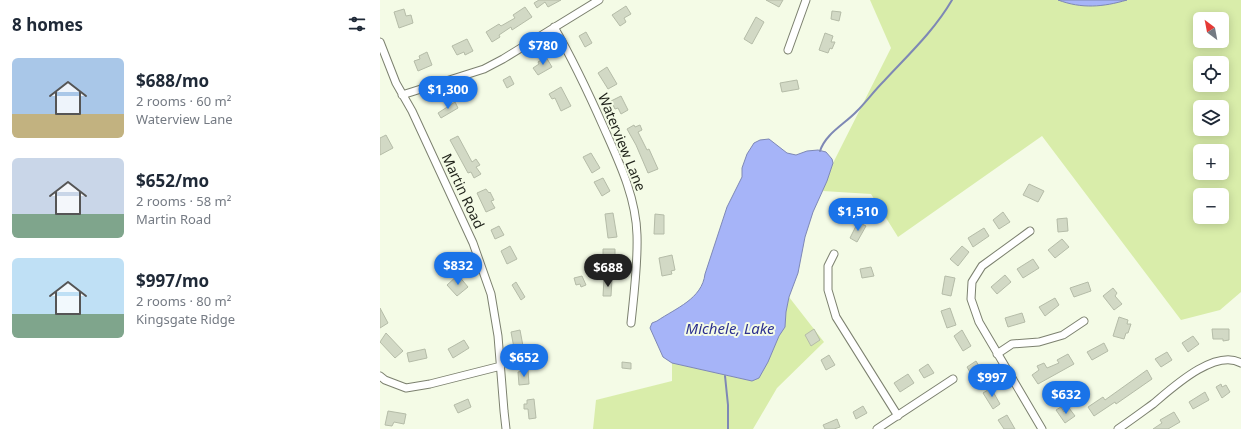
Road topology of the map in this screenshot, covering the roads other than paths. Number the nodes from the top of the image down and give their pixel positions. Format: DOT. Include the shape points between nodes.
graph roads {
  1 [pos="599,0"];
  2 [pos="806,0"];
  3 [pos="554,27"];
  4 [pos="380,42"];
  5 [pos="788,50"];
  6 [pos="402,95"];
  7 [pos="1030,231"];
  8 [pos="834,254"];
  9 [pos="1084,321"];
  10 [pos="631,323"];
  11 [pos="997,354"];
  12 [pos="1241,364"];
  13 [pos="501,366"];
  14 [pos="380,376"];
  15 [pos="953,379"];
  16 [pos="898,416"];
  17 [pos="506,429"];
  18 [pos="877,429"];
  19 [pos="1042,429"];
  20 [pos="1118,429"];
  1 -- 3 [label="street"];
  2 -- 5 [label="street"];
  3 -- 6 [label="street" via="484,69"];
  3 -- 10 [label="street, Waterview Lane" via="587,90 633,201 637,234"];
  4 -- 6 [label="street, Martin Road"];
  6 -- 13 [label="street, Martin Road" via="412,111 483,271 491,294"];
  7 -- 11 [label="street" via="982,266 972,282 971,299 979,322"];
  8 -- 16 [label="street" via="828,266 828,290 836,318"];
  9 -- 11 [label="street" via="1063,335 1039,342 1012,344"];
  11 -- 19 [label="street"];
  12 -- 20 [label="street" via="1236,361 1219,361 1206,365 1190,374"];
  13 -- 14 [label="street" via="406,388"];
  13 -- 17 [label="street, Martin Road"];
  15 -- 16 [label="street"];
  16 -- 18 [label="street"];
}
